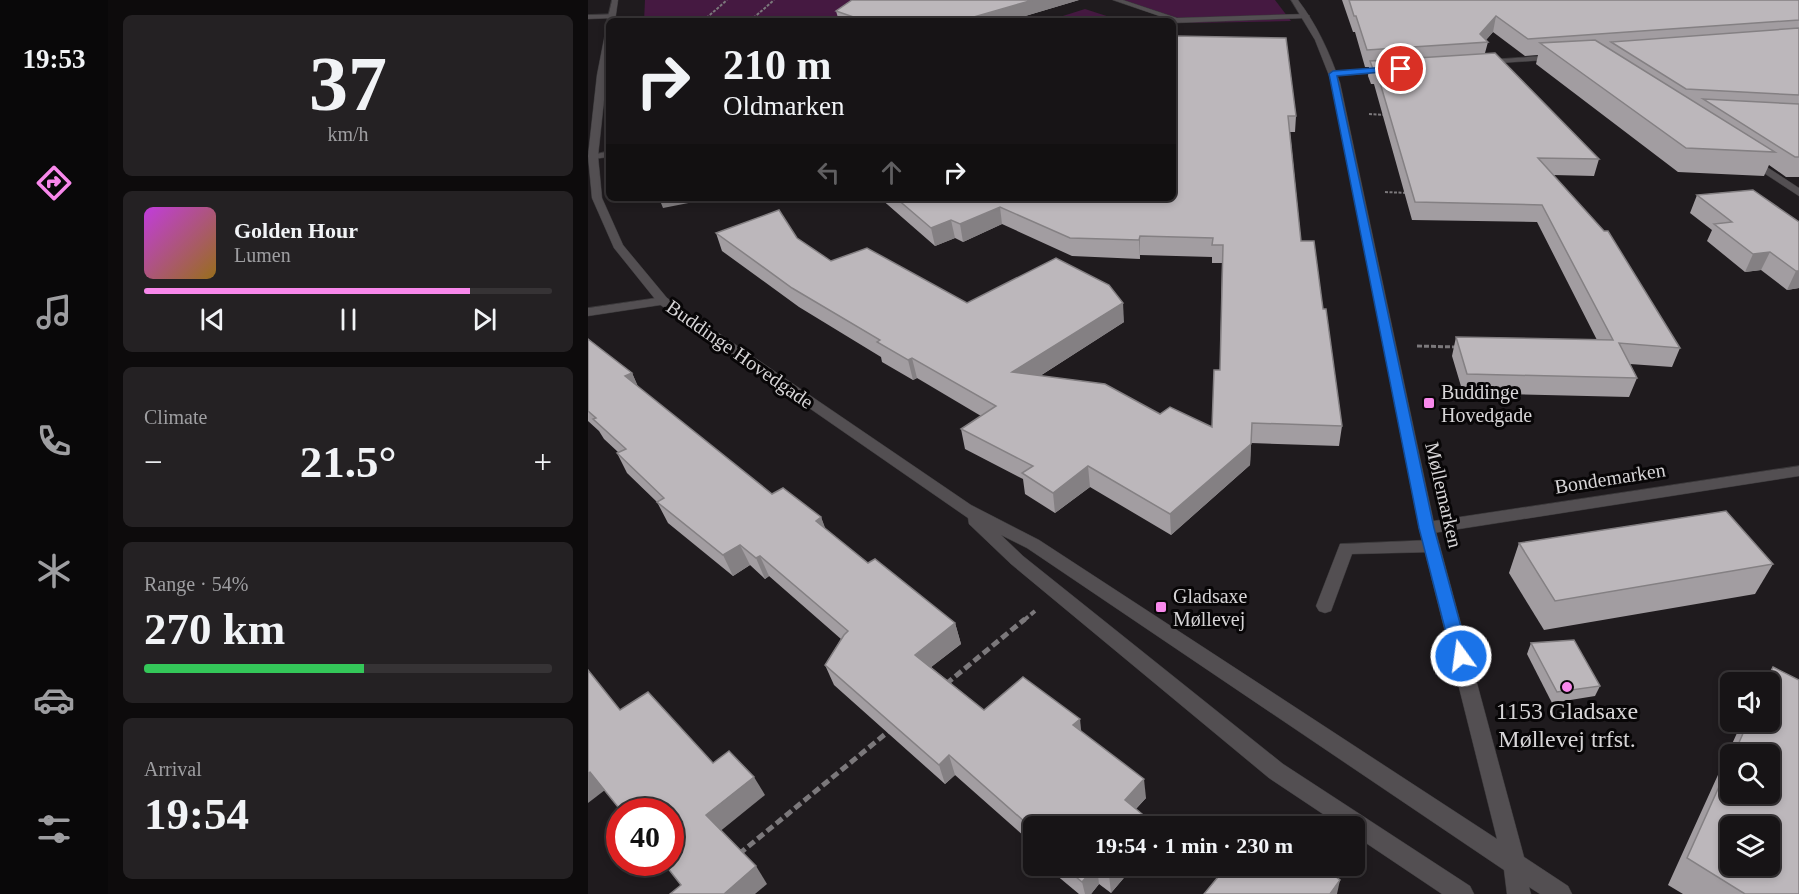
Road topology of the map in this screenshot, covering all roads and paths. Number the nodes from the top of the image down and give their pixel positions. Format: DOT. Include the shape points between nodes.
graph roads {
  1 [pos="615,0"];
  2 [pos="728,0"];
  3 [pos="774,0"];
  4 [pos="1116,0"];
  5 [pos="1294,0"];
  6 [pos="1306,16"];
  7 [pos="588,17"];
  8 [pos="612,18"];
  9 [pos="707,18"];
  10 [pos="753,18"];
  11 [pos="1175,18"];
  12 [pos="1178,19"];
  13 [pos="1568,56"];
  14 [pos="1470,63"];
  15 [pos="1401,69"];
  16 [pos="1333,74"];
  17 [pos="605,81"];
  18 [pos="1341,114"];
  19 [pos="1386,115"];
  20 [pos="606,154"];
  21 [pos="1743,155"];
  22 [pos="593,156"];
  23 [pos="1357,192"];
  24 [pos="1414,193"];
  25 [pos="1799,193"];
  26 [pos="663,301"];
  27 [pos="588,312"];
  28 [pos="1389,346"];
  29 [pos="1461,348"];
  30 [pos="1799,471"];
  31 [pos="965,509"];
  32 [pos="1427,528"];
  33 [pos="1432,546"];
  34 [pos="1057,593"];
  35 [pos="1325,606"];
  36 [pos="938,691"];
  37 [pos="892,728"];
  38 [pos="736,856"];
  39 [pos="1514,863"];
  40 [pos="1462,894"];
  41 [pos="1519,894"];
  42 [pos="1560,894"];
  1 -- 8 [label="street"];
  2 -- 9 [label="path"];
  3 -- 10 [label="path"];
  4 -- 11 [label="street"];
  5 -- 6 [label="street, Møllemarken"];
  6 -- 12 [label="street"];
  6 -- 16 [label="street, Møllemarken" via="1322,43"];
  7 -- 8 [label="street"];
  13 -- 14 [label="street"];
  15 -- 16 [label="street"];
  16 -- 18 [label="street, Møllemarken"];
  17 -- 22 [label="street, Buddinge Hovedgade"];
  18 -- 19 [label="path"];
  18 -- 23 [label="street, Møllemarken"];
  20 -- 22 [label="street"];
  21 -- 25 [label="street"];
  22 -- 26 [label="street, Buddinge Hovedgade" via="597,198 618,246"];
  23 -- 24 [label="path"];
  23 -- 28 [label="street, Møllemarken"];
  26 -- 27 [label="street"];
  26 -- 31 [label="street, Buddinge Hovedgade"];
  28 -- 29 [label="path"];
  28 -- 32 [label="street, Møllemarken"];
  30 -- 32 [label="street, Bondemarken"];
  31 -- 34 [label="street, Buddinge Hovedgade"];
  31 -- 39 [label="street, Buddinge Hovedgade" via="1033,544"];
  32 -- 33 [label="street, Møllemarken"];
  33 -- 35 [label="street" via="1346,548"];
  33 -- 39 [label="street, Møllemarken"];
  34 -- 36 [label="path"];
  34 -- 40 [label="street, Buddinge Hovedgade" via="1276,771"];
  37 -- 38 [label="path"];
  39 -- 41 [label="street"];
  39 -- 42 [label="street, Buddinge Hovedgade"];
}
